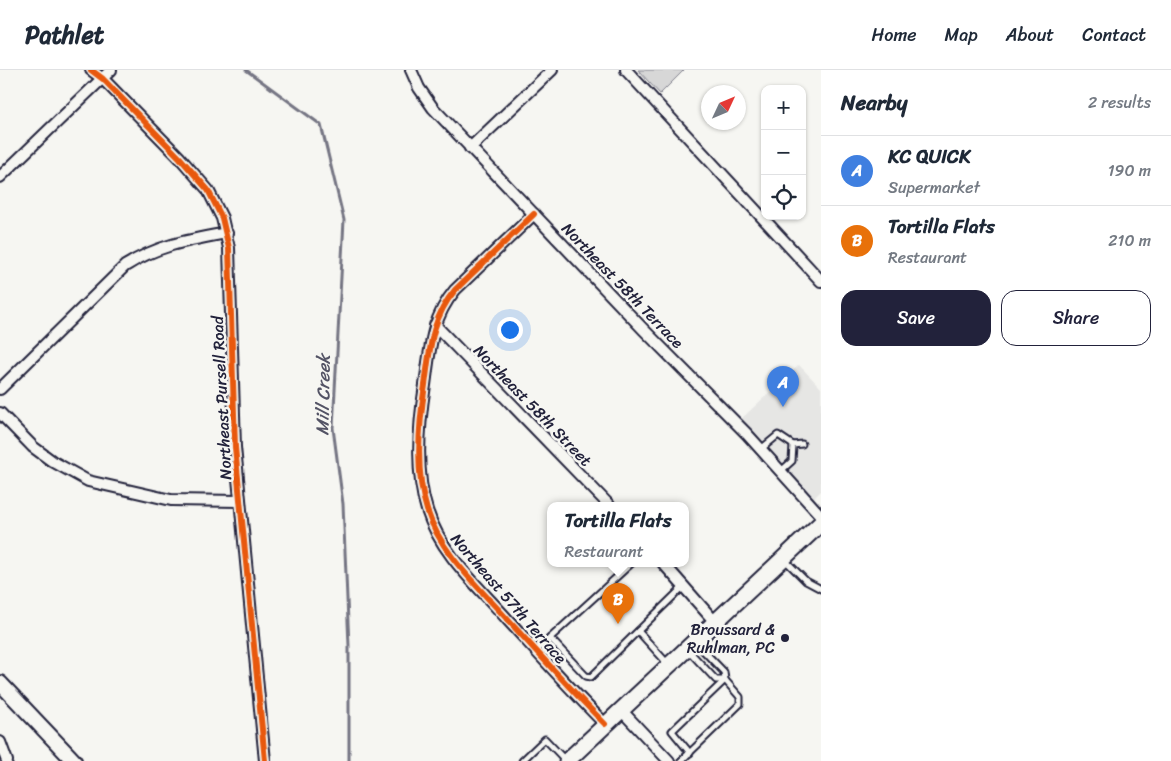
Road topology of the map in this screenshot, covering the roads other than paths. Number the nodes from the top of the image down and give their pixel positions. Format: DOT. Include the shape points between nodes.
graph roads {
  1 [pos="91,70"];
  2 [pos="111,70"];
  3 [pos="411,70"];
  4 [pos="552,70"];
  5 [pos="626,70"];
  6 [pos="103,79"];
  7 [pos="470,148"];
  8 [pos="0,176"];
  9 [pos="534,214"];
  10 [pos="227,233"];
  11 [pos="821,281"];
  12 [pos="434,325"];
  13 [pos="0,389"];
  14 [pos="0,413"];
  15 [pos="802,444"];
  16 [pos="793,445"];
  17 [pos="761,449"];
  18 [pos="781,471"];
  19 [pos="240,501"];
  20 [pos="606,502"];
  21 [pos="821,516"];
  22 [pos="821,523"];
  23 [pos="783,558"];
  24 [pos="628,567"];
  25 [pos="667,567"];
  26 [pos="684,586"];
  27 [pos="821,589"];
  28 [pos="715,622"];
  29 [pos="638,631"];
  30 [pos="550,638"];
  31 [pos="691,645"];
  32 [pos="536,651"];
  33 [pos="669,665"];
  34 [pos="725,680"];
  35 [pos="0,683"];
  36 [pos="620,710"];
  37 [pos="605,724"];
  38 [pos="0,742"];
  39 [pos="690,753"];
  40 [pos="7,761"];
  41 [pos="74,761"];
  42 [pos="265,761"];
  43 [pos="522,761"];
  44 [pos="566,761"];
  45 [pos="669,761"];
  46 [pos="681,761"];
  1 -- 6 [label="street, Northeast Pursell Road"];
  2 -- 6 [label="street"];
  3 -- 7 [label="street, Northeast 58th Terrace" via="426,98"];
  4 -- 7 [label="street"];
  5 -- 11 [label="street"];
  6 -- 8 [label="street"];
  6 -- 10 [label="street, Northeast Pursell Road" via="208,190"];
  7 -- 9 [label="street, Northeast 58th Terrace"];
  9 -- 12 [label="street, Northeast 57th Terrace" via="455,290"];
  9 -- 17 [label="street, Northeast 58th Terrace"];
  10 -- 13 [label="street" via="164,246 125,266"];
  10 -- 19 [label="street, Northeast Pursell Road"];
  12 -- 20 [label="street, Northeast 58th Street"];
  12 -- 32 [label="street, Northeast 57th Terrace" via="421,411 420,478 426,508 446,550"];
  14 -- 19 [label="street" via="33,447 88,481 171,500"];
  15 -- 16 [label="lane"];
  16 -- 17 [label="lane" via="778,435"];
  16 -- 18 [label="lane" via="792,461"];
  17 -- 18 [label="street, Northeast 58th Terrace"];
  18 -- 21 [label="street, Northeast 58th Terrace"];
  19 -- 42 [label="street, Northeast Pursell Road"];
  22 -- 23 [label="main road"];
  23 -- 27 [label="lane" via="806,581"];
  23 -- 28 [label="main road"];
  24 -- 30 [label="lane"];
  25 -- 26 [label="street"];
  26 -- 28 [label="street"];
  26 -- 29 [label="lane"];
  28 -- 31 [label="main road"];
  29 -- 30 [label="lane" via="591,677 586,676"];
  29 -- 33 [label="lane"];
  30 -- 32 [label="lane"];
  31 -- 33 [label="main road"];
  31 -- 34 [label="lane" via="724,672"];
  31 -- 34 [label="lane" via="716,680"];
  32 -- 37 [label="street, Northeast 57th Terrace"];
  33 -- 36 [label="main road"];
  34 -- 39 [label="lane" via="740,697 740,704"];
  34 -- 39 [label="lane" via="672,730"];
  35 -- 41 [label="main road"];
  36 -- 37 [label="main road"];
  36 -- 45 [label="street"];
  37 -- 44 [label="main road"];
  38 -- 40 [label="street"];
  39 -- 46 [label="lane"];
  43 -- 44 [label="lane" via="545,739"];
}
